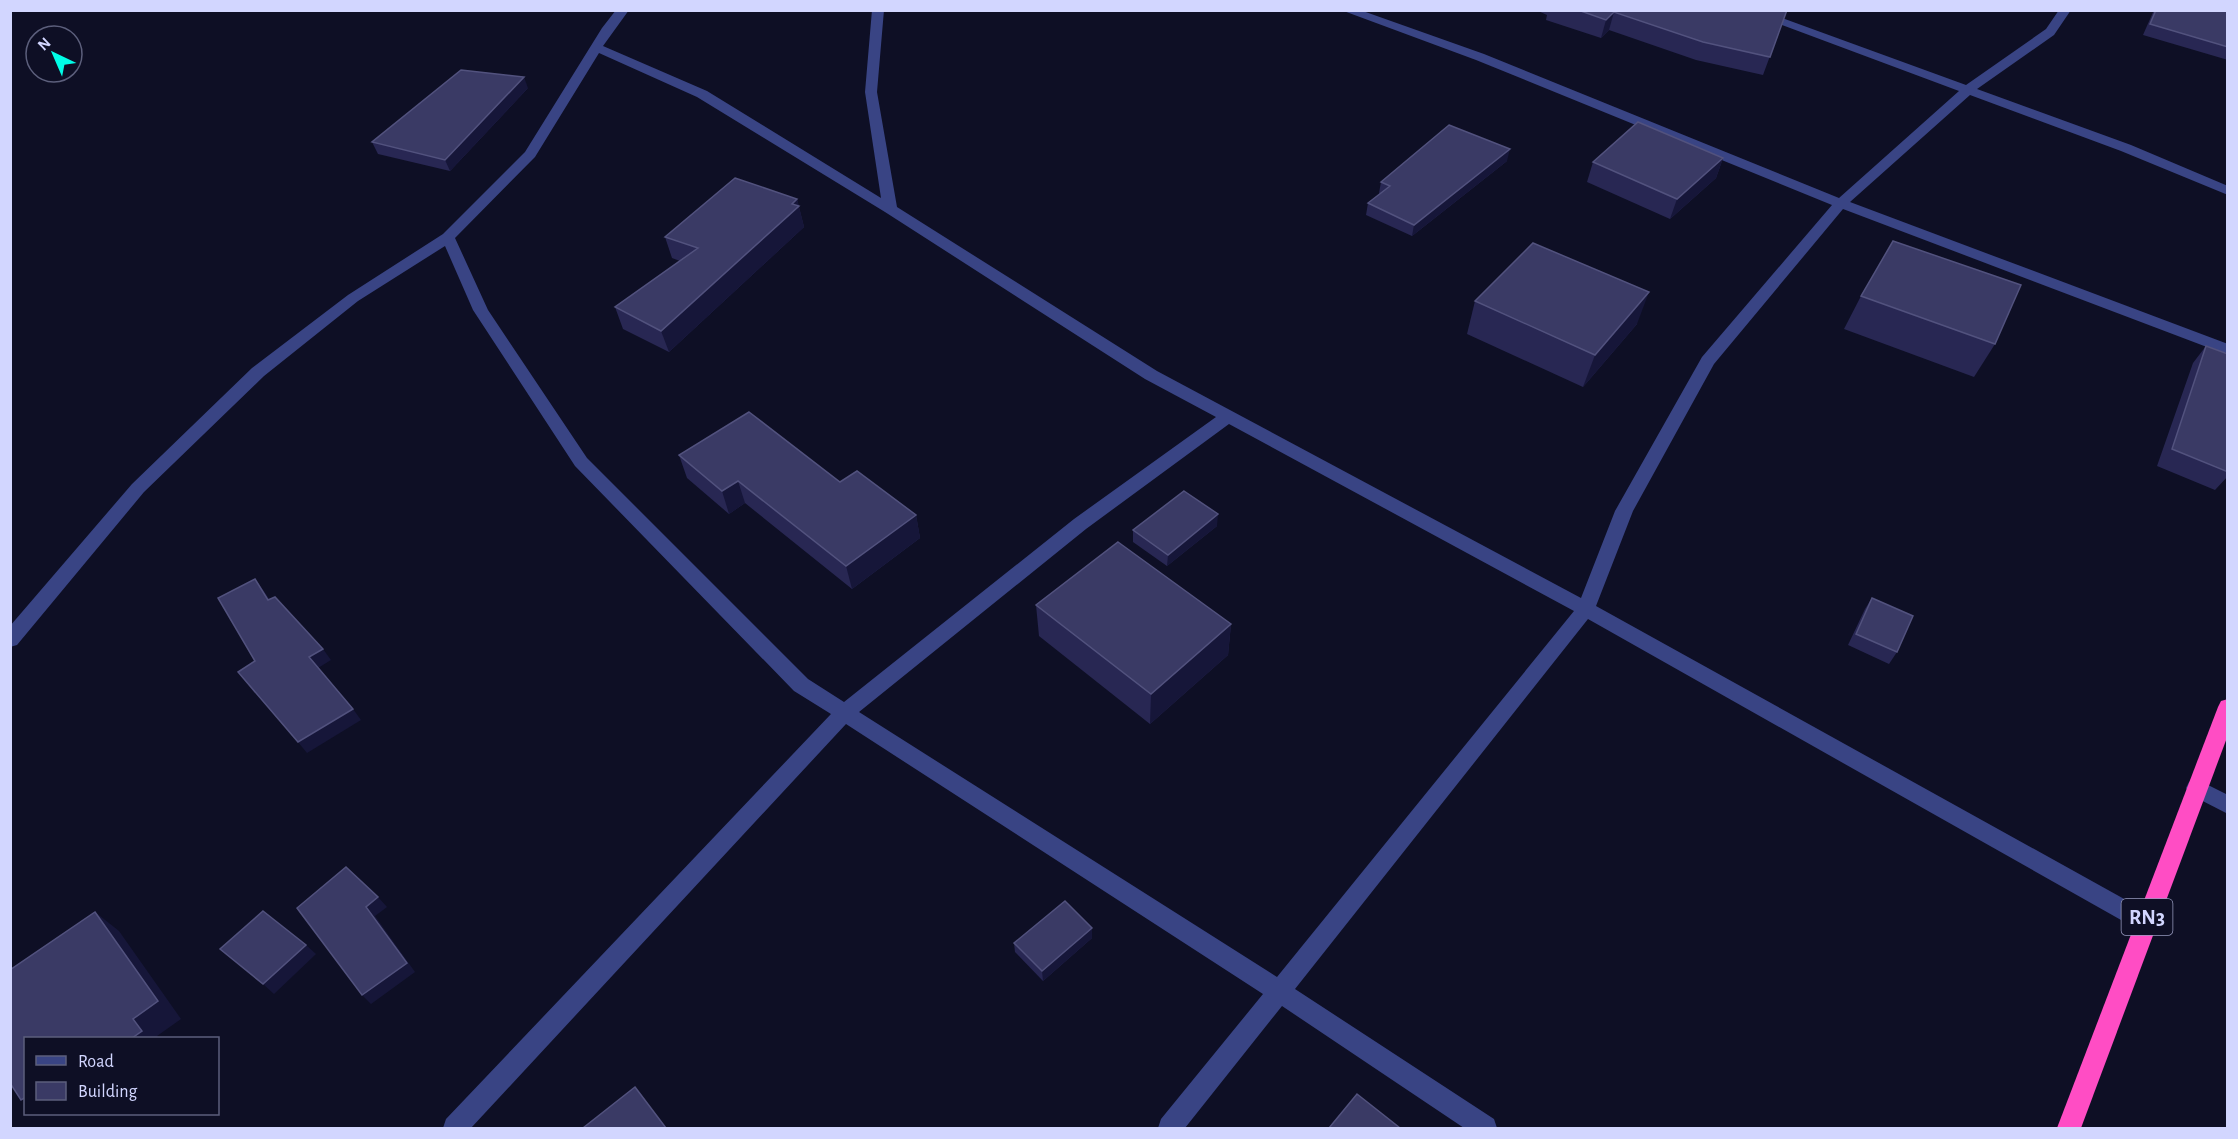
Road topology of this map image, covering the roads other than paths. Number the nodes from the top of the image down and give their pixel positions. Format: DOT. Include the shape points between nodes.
graph roads {
  1 [pos="622,10"];
  2 [pos="878,10"];
  3 [pos="1347,10"];
  4 [pos="1748,10"];
  5 [pos="2065,10"];
  6 [pos="596,47"];
  7 [pos="1968,90"];
  8 [pos="2228,191"];
  9 [pos="1840,204"];
  10 [pos="890,209"];
  11 [pos="448,237"];
  12 [pos="2228,350"];
  13 [pos="1228,417"];
  14 [pos="1586,609"];
  15 [pos="10,640"];
  16 [pos="2228,707"];
  17 [pos="844,713"];
  18 [pos="2196,788"];
  19 [pos="2228,805"];
  20 [pos="2145,922"];
  21 [pos="1280,992"];
  22 [pos="455,1128"];
  23 [pos="1170,1128"];
  24 [pos="1485,1128"];
  25 [pos="2069,1128"];
  1 -- 6 [label="street"];
  2 -- 10 [label="street" via="871,92"];
  3 -- 9 [label="street" via="1480,57"];
  4 -- 7 [label="street"];
  5 -- 7 [label="street" via="2050,32"];
  6 -- 10 [label="street" via="702,94"];
  6 -- 11 [label="street" via="530,154"];
  7 -- 8 [label="street" via="2126,148"];
  7 -- 9 [label="street"];
  9 -- 12 [label="street"];
  9 -- 14 [label="street" via="1708,361 1624,511"];
  10 -- 13 [label="street" via="1151,375"];
  11 -- 15 [label="street" via="353,298 258,372 138,488"];
  11 -- 17 [label="street" via="481,310 581,462 801,685"];
  13 -- 14 [label="street"];
  13 -- 17 [label="street" via="1080,525"];
  14 -- 20 [label="street"];
  14 -- 21 [label="street"];
  16 -- 18 [label="highway, RN3"];
  17 -- 21 [label="street"];
  17 -- 22 [label="street"];
  18 -- 19 [label="street"];
  18 -- 20 [label="highway, RN3"];
  20 -- 25 [label="highway, RN3"];
  21 -- 23 [label="street"];
  21 -- 24 [label="street"];
}
